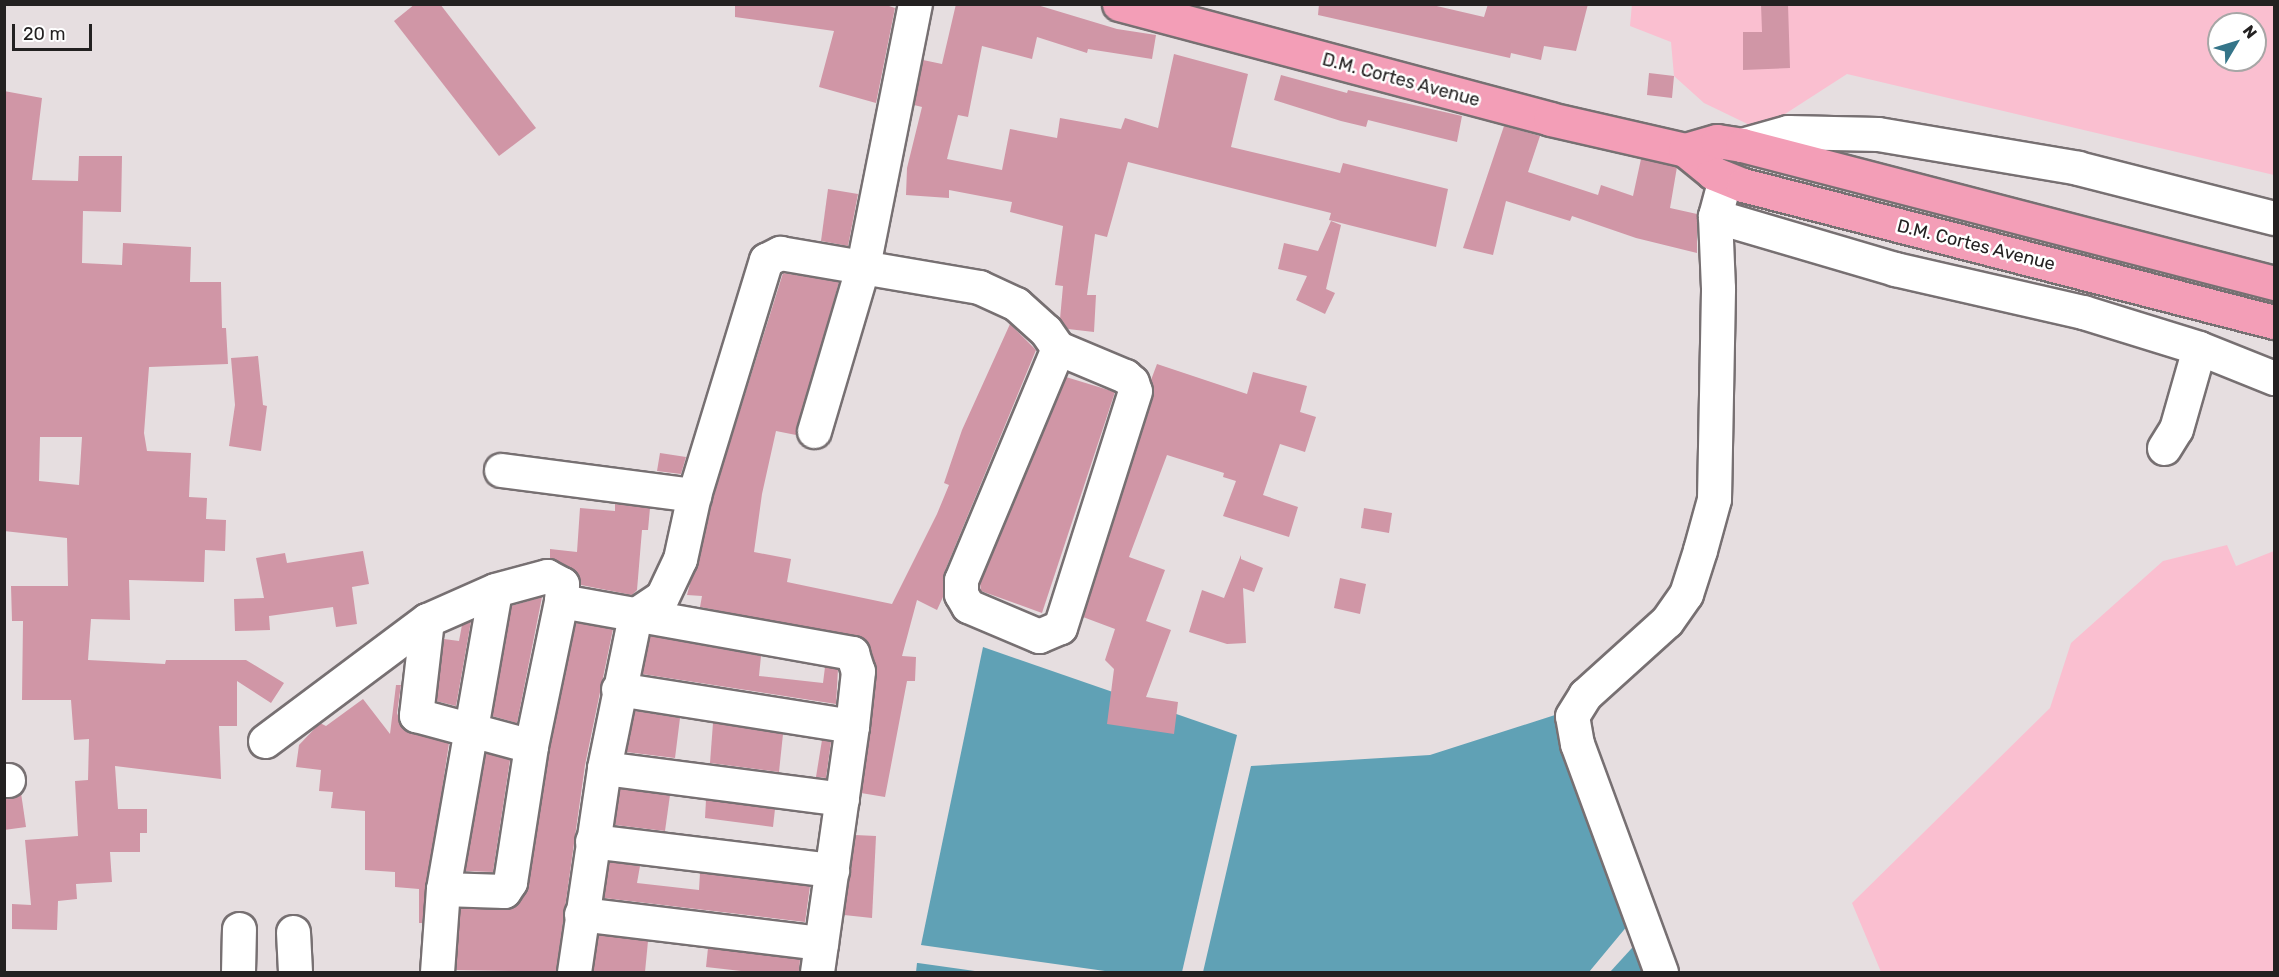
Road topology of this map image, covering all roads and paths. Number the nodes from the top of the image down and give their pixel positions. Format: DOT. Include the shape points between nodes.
graph roads {
  1 [pos="915,4"];
  2 [pos="1119,4"];
  3 [pos="1196,15"];
  4 [pos="1742,145"];
  5 [pos="1685,150"];
  6 [pos="1725,178"];
  7 [pos="1715,216"];
  8 [pos="2274,218"];
  9 [pos="864,266"];
  10 [pos="2274,283"];
  11 [pos="2274,322"];
  12 [pos="1058,348"];
  13 [pos="2199,348"];
  14 [pos="2274,378"];
  15 [pos="814,431"];
  16 [pos="2164,448"];
  17 [pos="501,470"];
  18 [pos="694,495"];
  19 [pos="495,590"];
  20 [pos="561,601"];
  21 [pos="635,615"];
  22 [pos="427,620"];
  23 [pos="618,689"];
  24 [pos="852,726"];
  25 [pos="468,731"];
  26 [pos="265,741"];
  27 [pos="531,746"];
  28 [pos="604,768"];
  29 [pos="842,799"];
  30 [pos="592,841"];
  31 [pos="831,870"];
  32 [pos="443,890"];
  33 [pos="581,914"];
  34 [pos="239,929"];
  35 [pos="293,932"];
  36 [pos="819,958"];
  37 [pos="238,972"];
  38 [pos="295,972"];
  39 [pos="437,972"];
  40 [pos="574,972"];
  41 [pos="1661,972"];
  1 -- 9 [label="street"];
  2 -- 3 [label="highway, D.M. Cortes Avenue"];
  3 -- 5 [label="highway, D.M. Cortes Avenue" via="1550,119"];
  4 -- 5 [label="highway, D.M. Cortes Avenue" via="1717,141"];
  4 -- 8 [label="street" via="1788,132 1878,134 2078,168"];
  4 -- 10 [label="highway, D.M. Cortes Avenue"];
  5 -- 6 [label="highway, D.M. Cortes Avenue"];
  6 -- 7 [label="street"];
  6 -- 11 [label="highway, D.M. Cortes Avenue"];
  7 -- 13 [label="street" via="1895,268 2083,312"];
  7 -- 41 [label="street" via="1718,288 1714,500 1700,550 1686,594 1667,621 1585,695 1572,716 1577,744"];
  9 -- 12 [label="street" via="979,287 1017,304"];
  9 -- 15 [label="street"];
  9 -- 18 [label="street" via="780,253 766,260"];
  12 -- 12 [label="street" via="1125,376 1136,391 1060,627 1039,636 968,606 961,594 961,580"];
  13 -- 14 [label="street"];
  13 -- 16 [label="street" via="2176,429"];
  17 -- 18 [label="street"];
  18 -- 21 [label="street" via="671,583 662,597"];
  19 -- 20 [label="street" via="547,576 562,584"];
  19 -- 22 [label="street"];
  19 -- 25 [label="street"];
  20 -- 21 [label="street"];
  20 -- 27 [label="street"];
  21 -- 23 [label="street"];
  21 -- 24 [label="street" via="852,653 858,671"];
  22 -- 25 [label="street" via="414,711 420,718"];
  22 -- 26 [label="street"];
  23 -- 24 [label="street"];
  23 -- 28 [label="street"];
  24 -- 29 [label="street"];
  25 -- 27 [label="street"];
  25 -- 32 [label="street"];
  27 -- 32 [label="street" via="510,882 504,891"];
  28 -- 29 [label="street"];
  28 -- 30 [label="street"];
  29 -- 31 [label="street"];
  30 -- 31 [label="street"];
  30 -- 33 [label="street"];
  31 -- 36 [label="street"];
  32 -- 39 [label="street"];
  33 -- 36 [label="street"];
  33 -- 40 [label="street"];
  34 -- 37 [label="street"];
  35 -- 38 [label="street"];
}
